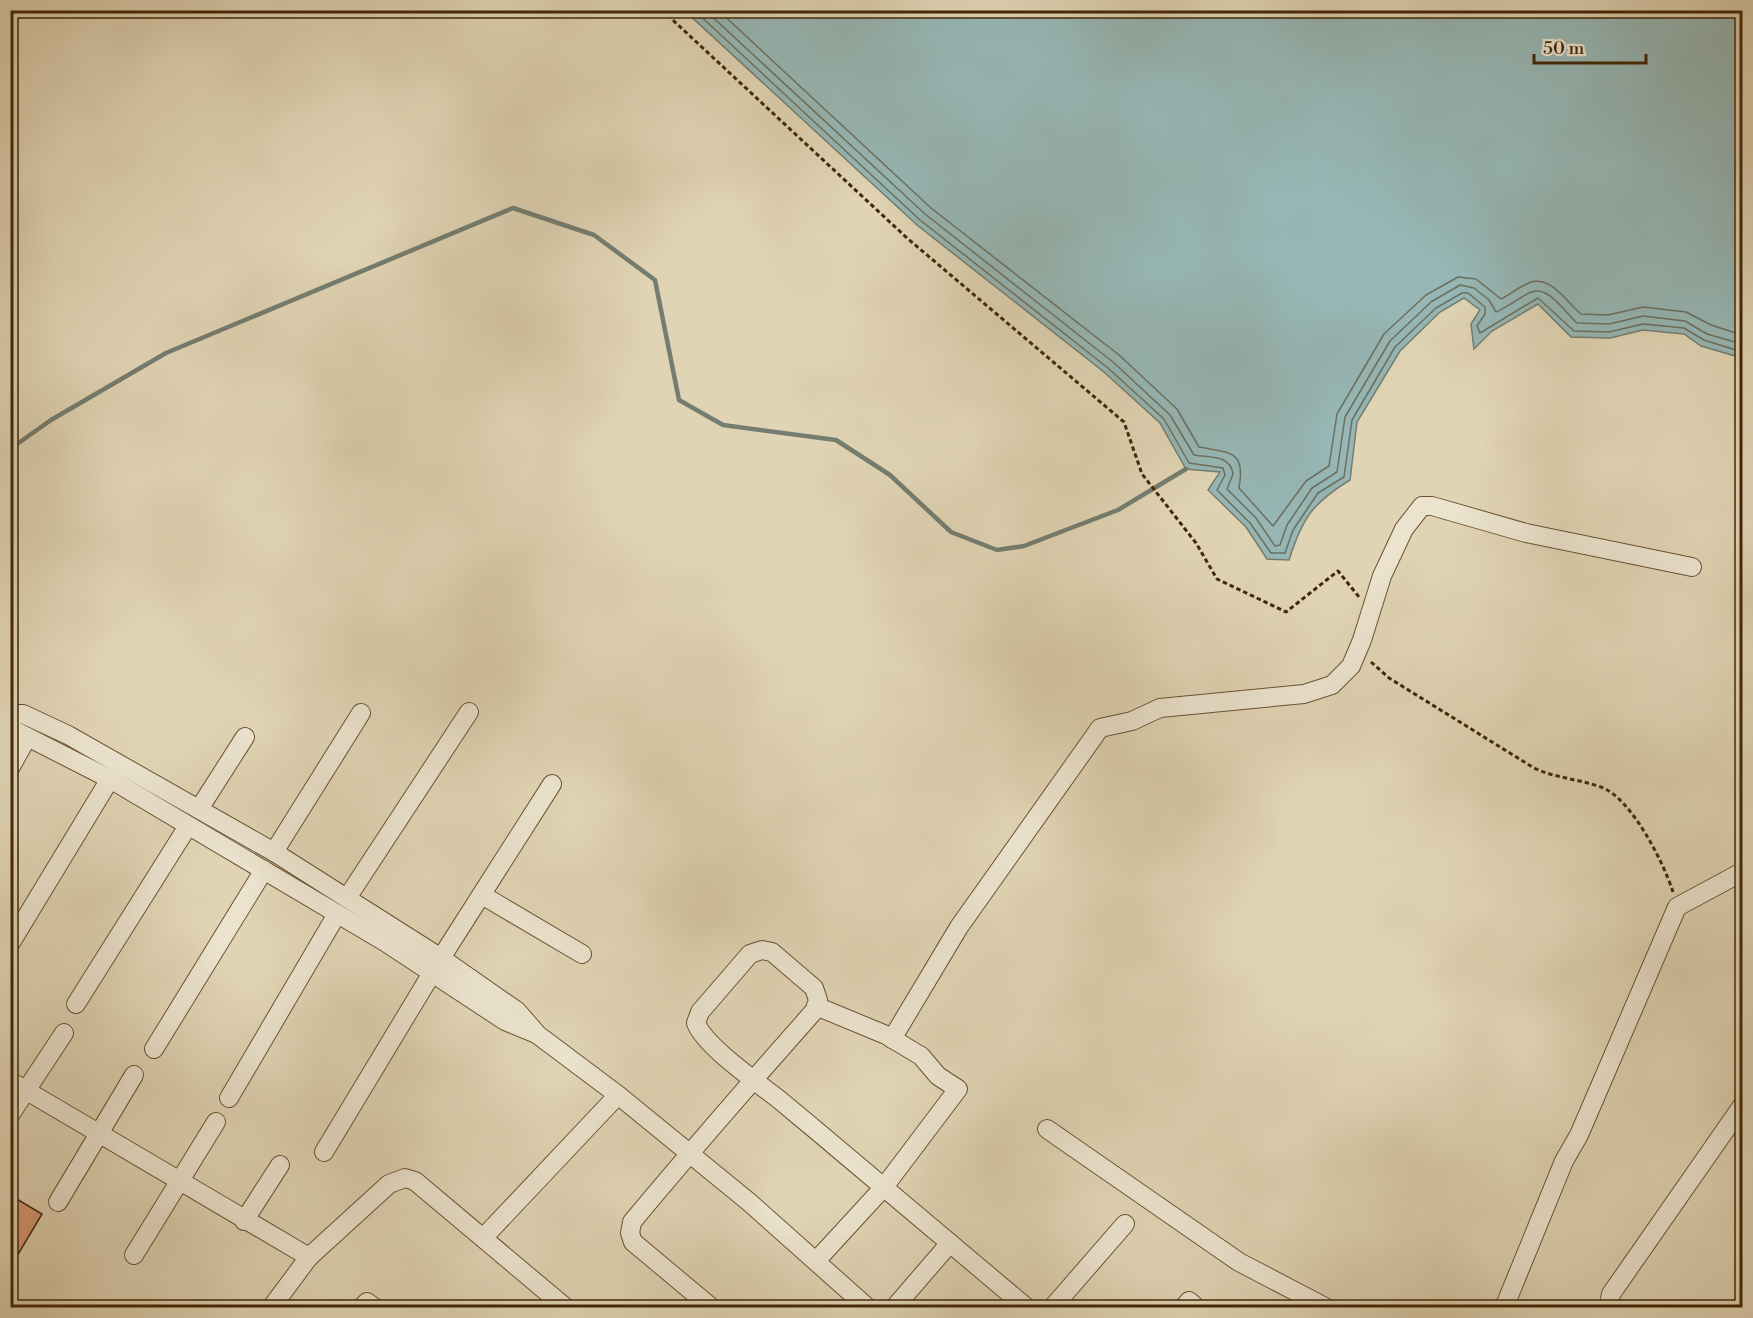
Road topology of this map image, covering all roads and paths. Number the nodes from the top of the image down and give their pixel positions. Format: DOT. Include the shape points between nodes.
graph roads {
  1 [pos="662,10"];
  2 [pos="1692,567"];
  3 [pos="1360,599"];
  4 [pos="1362,640"];
  5 [pos="469,712"];
  6 [pos="361,713"];
  7 [pos="10,714"];
  8 [pos="10,729"];
  9 [pos="245,737"];
  10 [pos="27,738"];
  11 [pos="78,741"];
  12 [pos="68,759"];
  13 [pos="10,768"];
  14 [pos="110,779"];
  15 [pos="552,784"];
  16 [pos="199,809"];
  17 [pos="188,826"];
  18 [pos="234,829"];
  19 [pos="223,847"];
  20 [pos="274,852"];
  21 [pos="264,870"];
  22 [pos="1743,872"];
  23 [pos="482,895"];
  24 [pos="347,898"];
  25 [pos="1677,907"];
  26 [pos="337,914"];
  27 [pos="389,935"];
  28 [pos="10,944"];
  29 [pos="582,954"];
  30 [pos="436,965"];
  31 [pos="76,1004"];
  32 [pos="816,1006"];
  33 [pos="64,1033"];
  34 [pos="892,1039"];
  35 [pos="154,1049"];
  36 [pos="134,1075"];
  37 [pos="754,1079"];
  38 [pos="18,1086"];
  39 [pos="618,1095"];
  40 [pos="229,1098"];
  41 [pos="1743,1106"];
  42 [pos="10,1114"];
  43 [pos="216,1122"];
  44 [pos="1047,1129"];
  45 [pos="100,1135"];
  46 [pos="324,1152"];
  47 [pos="689,1153"];
  48 [pos="280,1165"];
  49 [pos="179,1181"];
  50 [pos="884,1187"];
  51 [pos="58,1202"];
  52 [pos="244,1221"];
  53 [pos="1125,1224"];
  54 [pos="483,1238"];
  55 [pos="950,1243"];
  56 [pos="135,1255"];
  57 [pos="309,1257"];
  58 [pos="816,1261"];
  59 [pos="565,1307"];
  60 [pos="271,1308"];
  61 [pos="361,1308"];
  62 [pos="375,1308"];
  63 [pos="712,1308"];
  64 [pos="868,1308"];
  65 [pos="894,1308"];
  66 [pos="1027,1308"];
  67 [pos="1052,1308"];
  68 [pos="1183,1308"];
  69 [pos="1197,1308"];
  70 [pos="1327,1308"];
  71 [pos="1504,1308"];
  72 [pos="1608,1308"];
  1 -- 3 [label="path" via="907,238 1124,422 1142,474 1184,527 1217,579 1286,612 1338,571"];
  2 -- 4 [label="street" via="1526,533 1422,506 1404,529 1382,576"];
  4 -- 25 [label="path" via="1376,669 1533,768 1615,793 1627,806 1667,874"];
  4 -- 34 [label="street" via="1351,666 1332,685 1304,694 1160,708 1132,721 1100,728 959,927"];
  5 -- 24 [label="street"];
  6 -- 20 [label="street"];
  7 -- 11 [label="street" via="23,714"];
  8 -- 10 [label="street"];
  9 -- 16 [label="street"];
  10 -- 12 [label="street"];
  10 -- 13 [label="street"];
  11 -- 12 [label="street"];
  11 -- 16 [label="street"];
  12 -- 14 [label="street"];
  14 -- 17 [label="street"];
  14 -- 28 [label="street"];
  15 -- 23 [label="street"];
  16 -- 18 [label="street"];
  17 -- 19 [label="street"];
  17 -- 31 [label="street"];
  18 -- 19 [label="street"];
  18 -- 20 [label="street"];
  19 -- 21 [label="street"];
  20 -- 24 [label="street"];
  21 -- 26 [label="street"];
  21 -- 35 [label="street"];
  22 -- 25 [label="street"];
  23 -- 29 [label="street"];
  23 -- 30 [label="street"];
  24 -- 27 [label="street"];
  25 -- 71 [label="street" via="1580,1135 1564,1161"];
  26 -- 27 [label="street"];
  26 -- 40 [label="street"];
  27 -- 30 [label="street"];
  30 -- 39 [label="street" via="505,1021 538,1035"];
  30 -- 46 [label="street"];
  32 -- 34 [label="street"];
  32 -- 37 [label="street"];
  32 -- 37 [label="street" via="814,988 772,952 762,950 750,954 700,1012 696,1023 700,1034"];
  33 -- 38 [label="street"];
  34 -- 50 [label="street" via="921,1056 938,1076 958,1089"];
  36 -- 45 [label="street"];
  37 -- 47 [label="street"];
  37 -- 50 [label="street"];
  38 -- 42 [label="street"];
  38 -- 45 [label="street"];
  39 -- 47 [label="street"];
  39 -- 54 [label="street"];
  41 -- 72 [label="street" via="1611,1294"];
  43 -- 49 [label="street"];
  44 -- 70 [label="street" via="1239,1262"];
  45 -- 49 [label="street"];
  45 -- 51 [label="street"];
  47 -- 58 [label="street"];
  47 -- 63 [label="street" via="632,1222 630,1233 633,1242"];
  48 -- 52 [label="street"];
  49 -- 52 [label="street"];
  49 -- 56 [label="street"];
  50 -- 55 [label="street"];
  50 -- 58 [label="street"];
  52 -- 57 [label="street"];
  53 -- 67 [label="street"];
  54 -- 57 [label="street" via="415,1181 405,1178 388,1184"];
  54 -- 59 [label="street"];
  55 -- 65 [label="street"];
  55 -- 66 [label="street"];
  57 -- 60 [label="street"];
  58 -- 64 [label="street"];
  61 -- 62 [label="street" via="366,1302"];
  68 -- 69 [label="street" via="1189,1301"];
}
